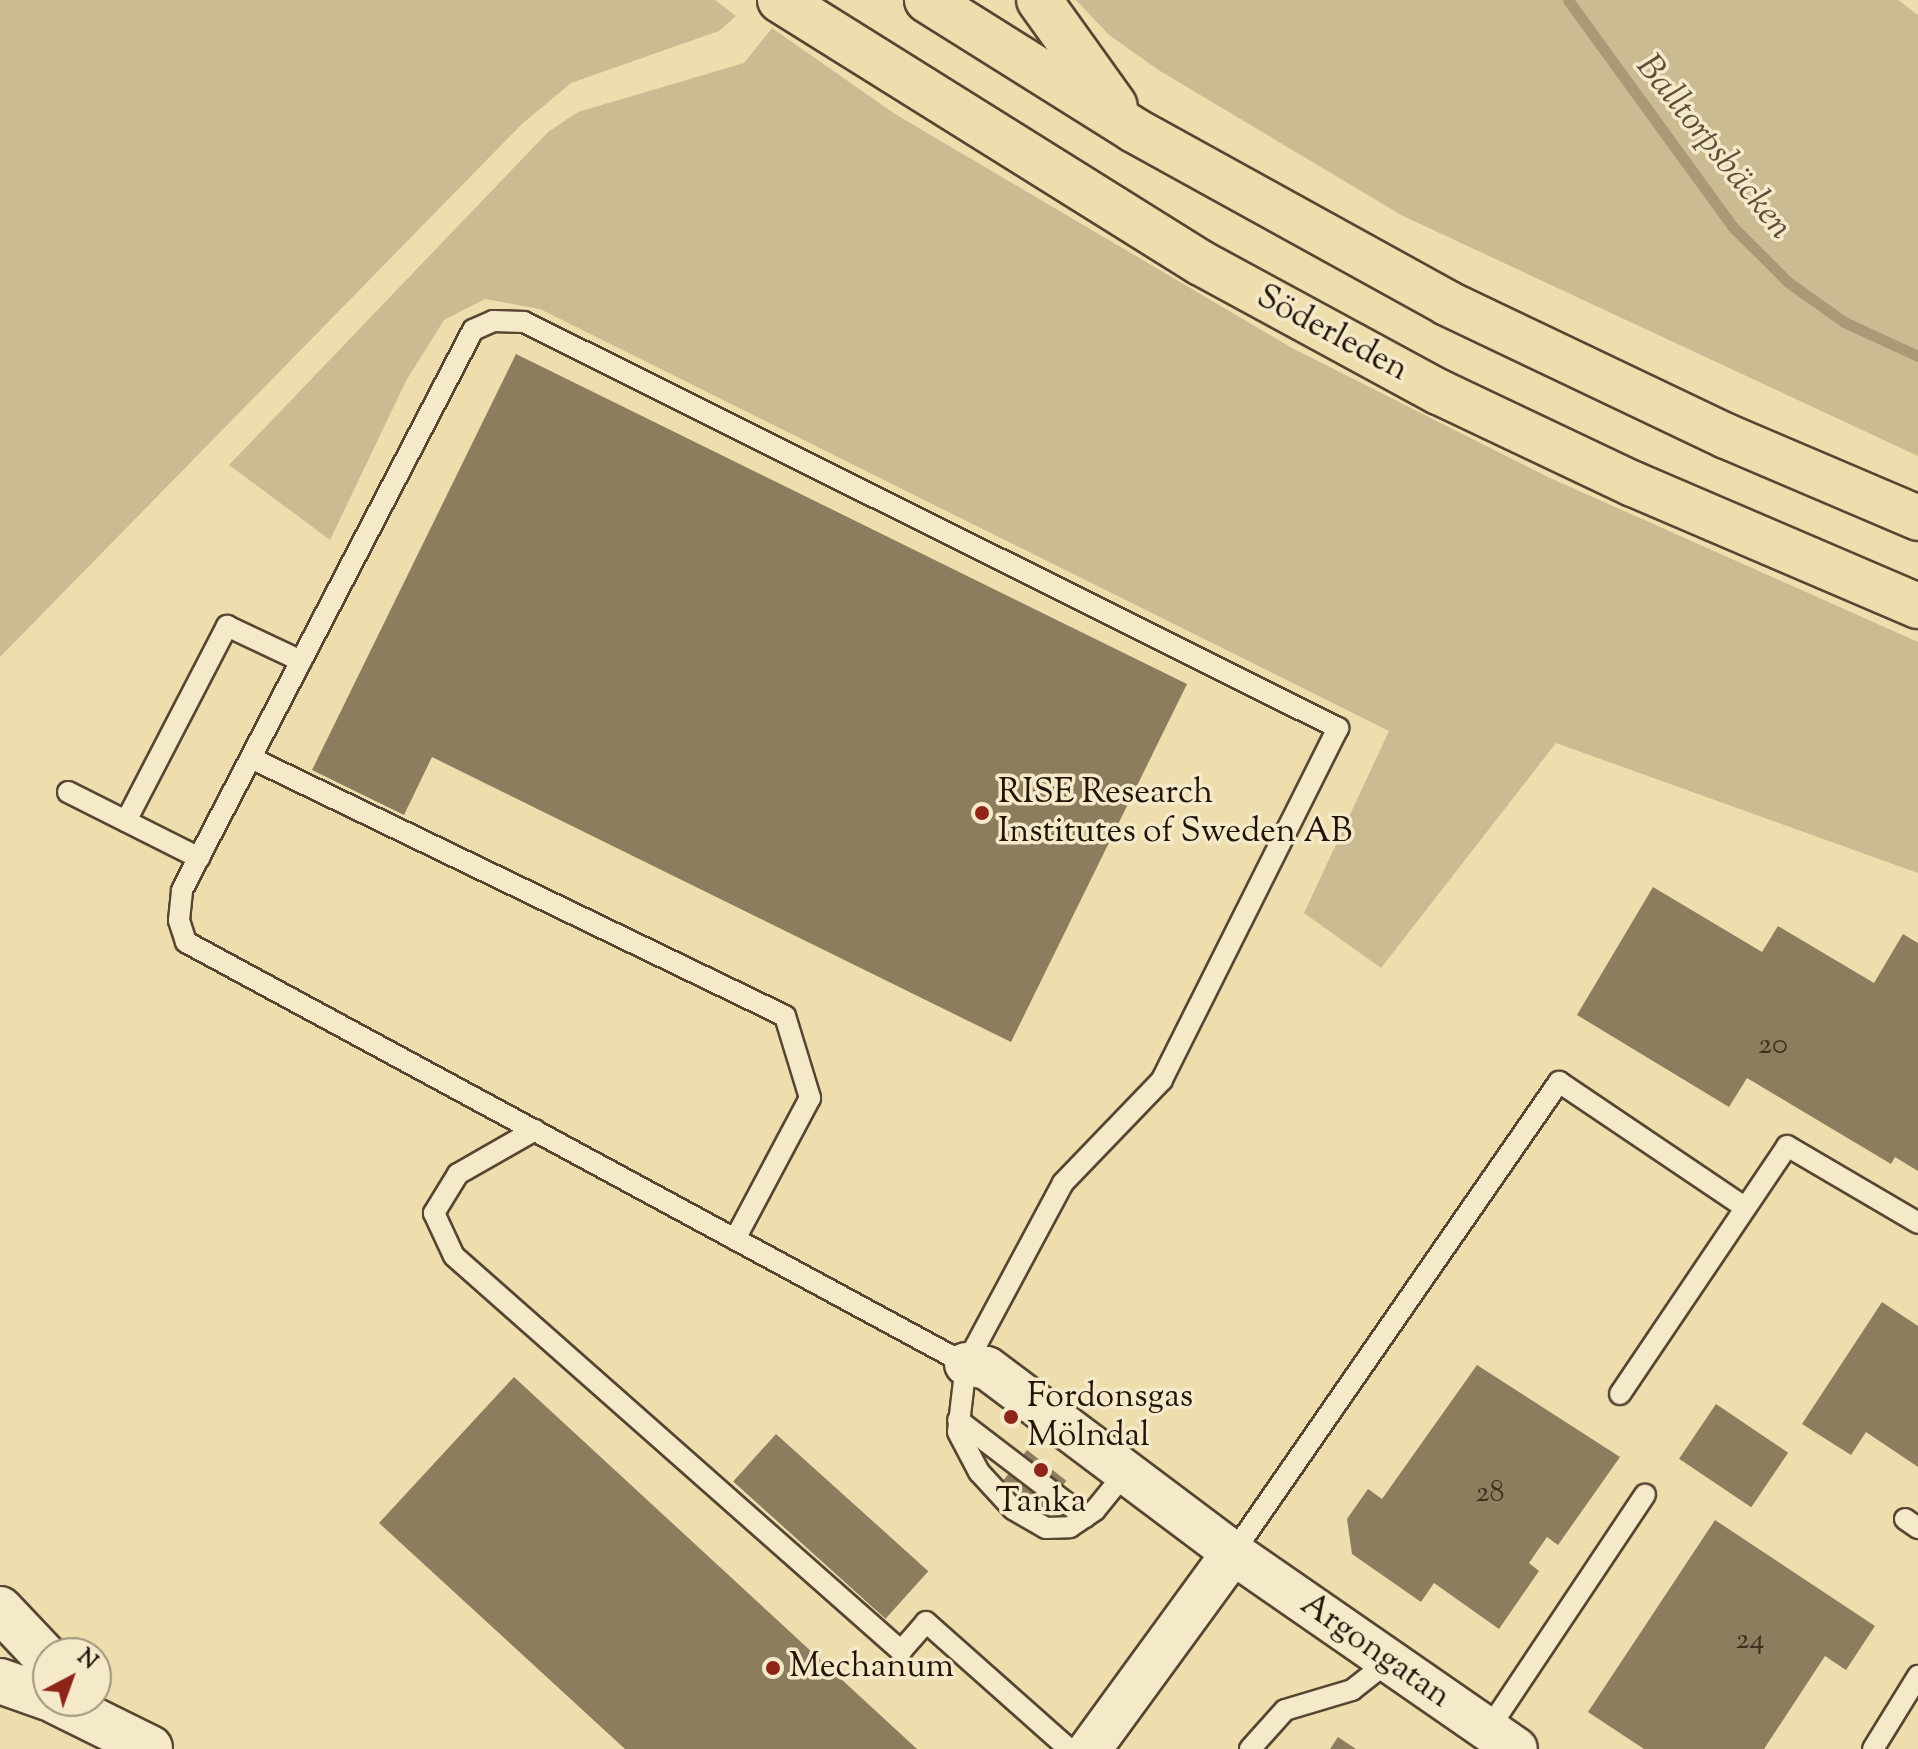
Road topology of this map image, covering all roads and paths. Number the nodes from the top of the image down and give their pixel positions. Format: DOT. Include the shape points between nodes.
graph roads {
  1 [pos="780,0"];
  2 [pos="927,0"];
  3 [pos="1039,0"];
  4 [pos="1134,130"];
  5 [pos="1918,518"];
  6 [pos="1918,606"];
  7 [pos="301,661"];
  8 [pos="251,758"];
  9 [pos="68,792"];
  10 [pos="126,821"];
  11 [pos="199,858"];
  12 [pos="535,1130"];
  13 [pos="1744,1207"];
  14 [pos="1918,1223"];
  15 [pos="735,1239"];
  16 [pos="966,1364"];
  17 [pos="1620,1394"];
  18 [pos="958,1420"];
  19 [pos="1126,1472"];
  20 [pos="1645,1495"];
  21 [pos="1085,1517"];
  22 [pos="1233,1553"];
  23 [pos="0,1609"];
  24 [pos="32,1643"];
  25 [pos="1389,1661"];
  26 [pos="1918,1676"];
  27 [pos="0,1681"];
  28 [pos="32,1692"];
  29 [pos="112,1716"];
  30 [pos="87,1717"];
  31 [pos="1502,1740"];
  32 [pos="151,1749"];
  33 [pos="1069,1749"];
  34 [pos="1090,1749"];
  35 [pos="1250,1749"];
  36 [pos="1873,1749"];
  1 -- 6 [label="highway, Söderleden" via="1201,263 1439,392 1633,484"];
  2 -- 4 [label="highway"];
  3 -- 4 [label="highway"];
  4 -- 5 [label="highway" via="1447,303 1726,436"];
  7 -- 8 [label="lane"];
  7 -- 10 [label="lane" via="227,626"];
  7 -- 16 [label="lane" via="473,330 493,321 524,322 1338,728 1162,1080 1063,1183"];
  8 -- 11 [label="lane"];
  8 -- 15 [label="lane" via="785,1016 810,1098"];
  9 -- 10 [label="lane"];
  10 -- 11 [label="lane"];
  11 -- 12 [label="lane" via="182,890 179,920 186,942"];
  12 -- 15 [label="lane"];
  12 -- 33 [label="lane" via="458,1174 434,1213 454,1256 901,1651 926,1622"];
  13 -- 14 [label="lane" via="1787,1146"];
  13 -- 17 [label="lane"];
  13 -- 22 [label="lane" via="1559,1082"];
  15 -- 16 [label="lane"];
  16 -- 18 [label="lane"];
  16 -- 19 [label="street, Argongatan" via="987,1368"];
  18 -- 21 [label="lane"];
  18 -- 21 [label="lane" via="979,1472 1013,1509 1046,1528 1070,1527"];
  19 -- 21 [label="lane"];
  19 -- 22 [label="street, Argongatan"];
  20 -- 31 [label="lane"];
  22 -- 25 [label="street, Argongatan"];
  22 -- 34 [label="street"];
  23 -- 24 [label="street"];
  25 -- 31 [label="street, Argongatan"];
  25 -- 35 [label="lane" via="1352,1690 1285,1710"];
  26 -- 36 [label="lane"];
  27 -- 28 [label="street"];
  29 -- 32 [label="street"];
  30 -- 32 [label="street"];
}
